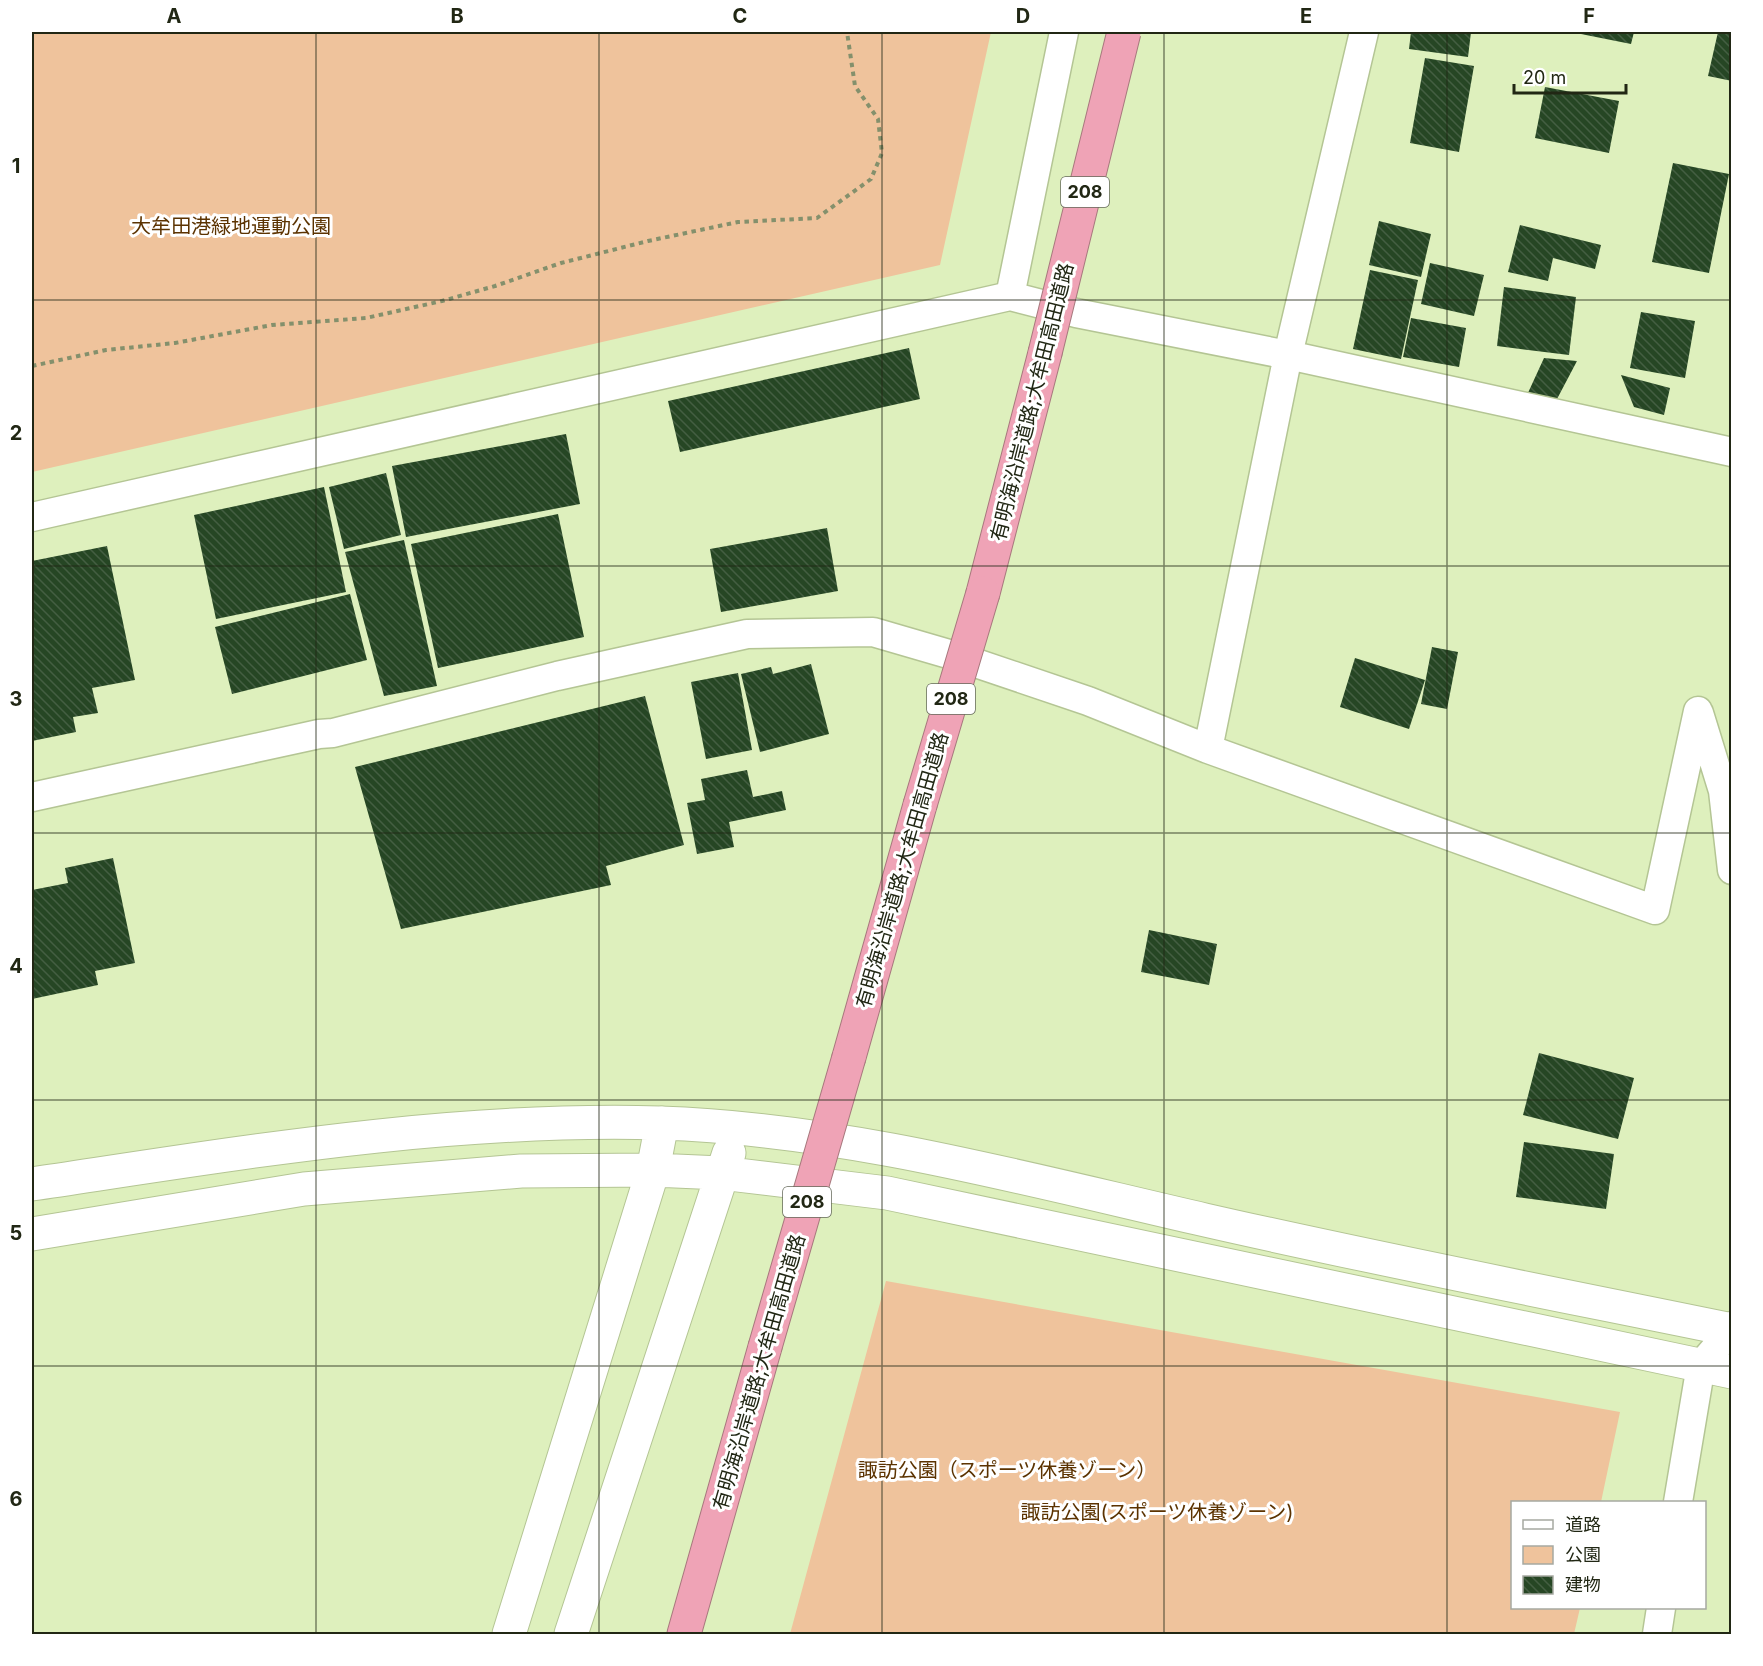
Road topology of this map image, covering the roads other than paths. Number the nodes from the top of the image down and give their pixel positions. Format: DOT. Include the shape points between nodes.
graph roads {
  1 [pos="1064,32"];
  2 [pos="1124,32"];
  3 [pos="1364,32"];
  4 [pos="1010,296"];
  5 [pos="1288,355"];
  6 [pos="1731,452"];
  7 [pos="32,517"];
  8 [pos="1208,749"];
  9 [pos="32,797"];
  10 [pos="1731,870"];
  11 [pos="662,1123"];
  12 [pos="738,1129"];
  13 [pos="653,1170"];
  14 [pos="721,1173"];
  15 [pos="32,1185"];
  16 [pos="32,1234"];
  17 [pos="1731,1329"];
  18 [pos="1716,1368"];
  19 [pos="1679,1501"];
  20 [pos="1661,1609"];
  21 [pos="509,1635"];
  22 [pos="571,1635"];
  23 [pos="684,1635"];
  24 [pos="1657,1635"];
  1 -- 4 [label="street"];
  2 -- 23 [label="highway, 有明海沿岸道路;大牟田高田道路 / 208, bridge" via="983,593"];
  3 -- 5 [label="street"];
  4 -- 5 [label="street"];
  4 -- 7 [label="street"];
  5 -- 6 [label="street"];
  5 -- 8 [label="street"];
  8 -- 9 [label="street" via="1088,701 873,632 747,634 557,675 333,733"];
  8 -- 10 [label="street" via="1655,910 1698,711 1723,791"];
  11 -- 12 [label="street"];
  11 -- 13 [label="street"];
  11 -- 15 [label="street" via="535,1123 438,1130 286,1146"];
  12 -- 14 [label="street"];
  12 -- 17 [label="street" via="895,1149 1245,1229"];
  13 -- 14 [label="street"];
  13 -- 16 [label="street" via="521,1171 304,1189"];
  13 -- 21 [label="street"];
  14 -- 18 [label="street" via="887,1193"];
  14 -- 22 [label="street"];
  17 -- 18 [label="street"];
  18 -- 19 [label="street"];
  20 -- 24 [label="street"];
}
